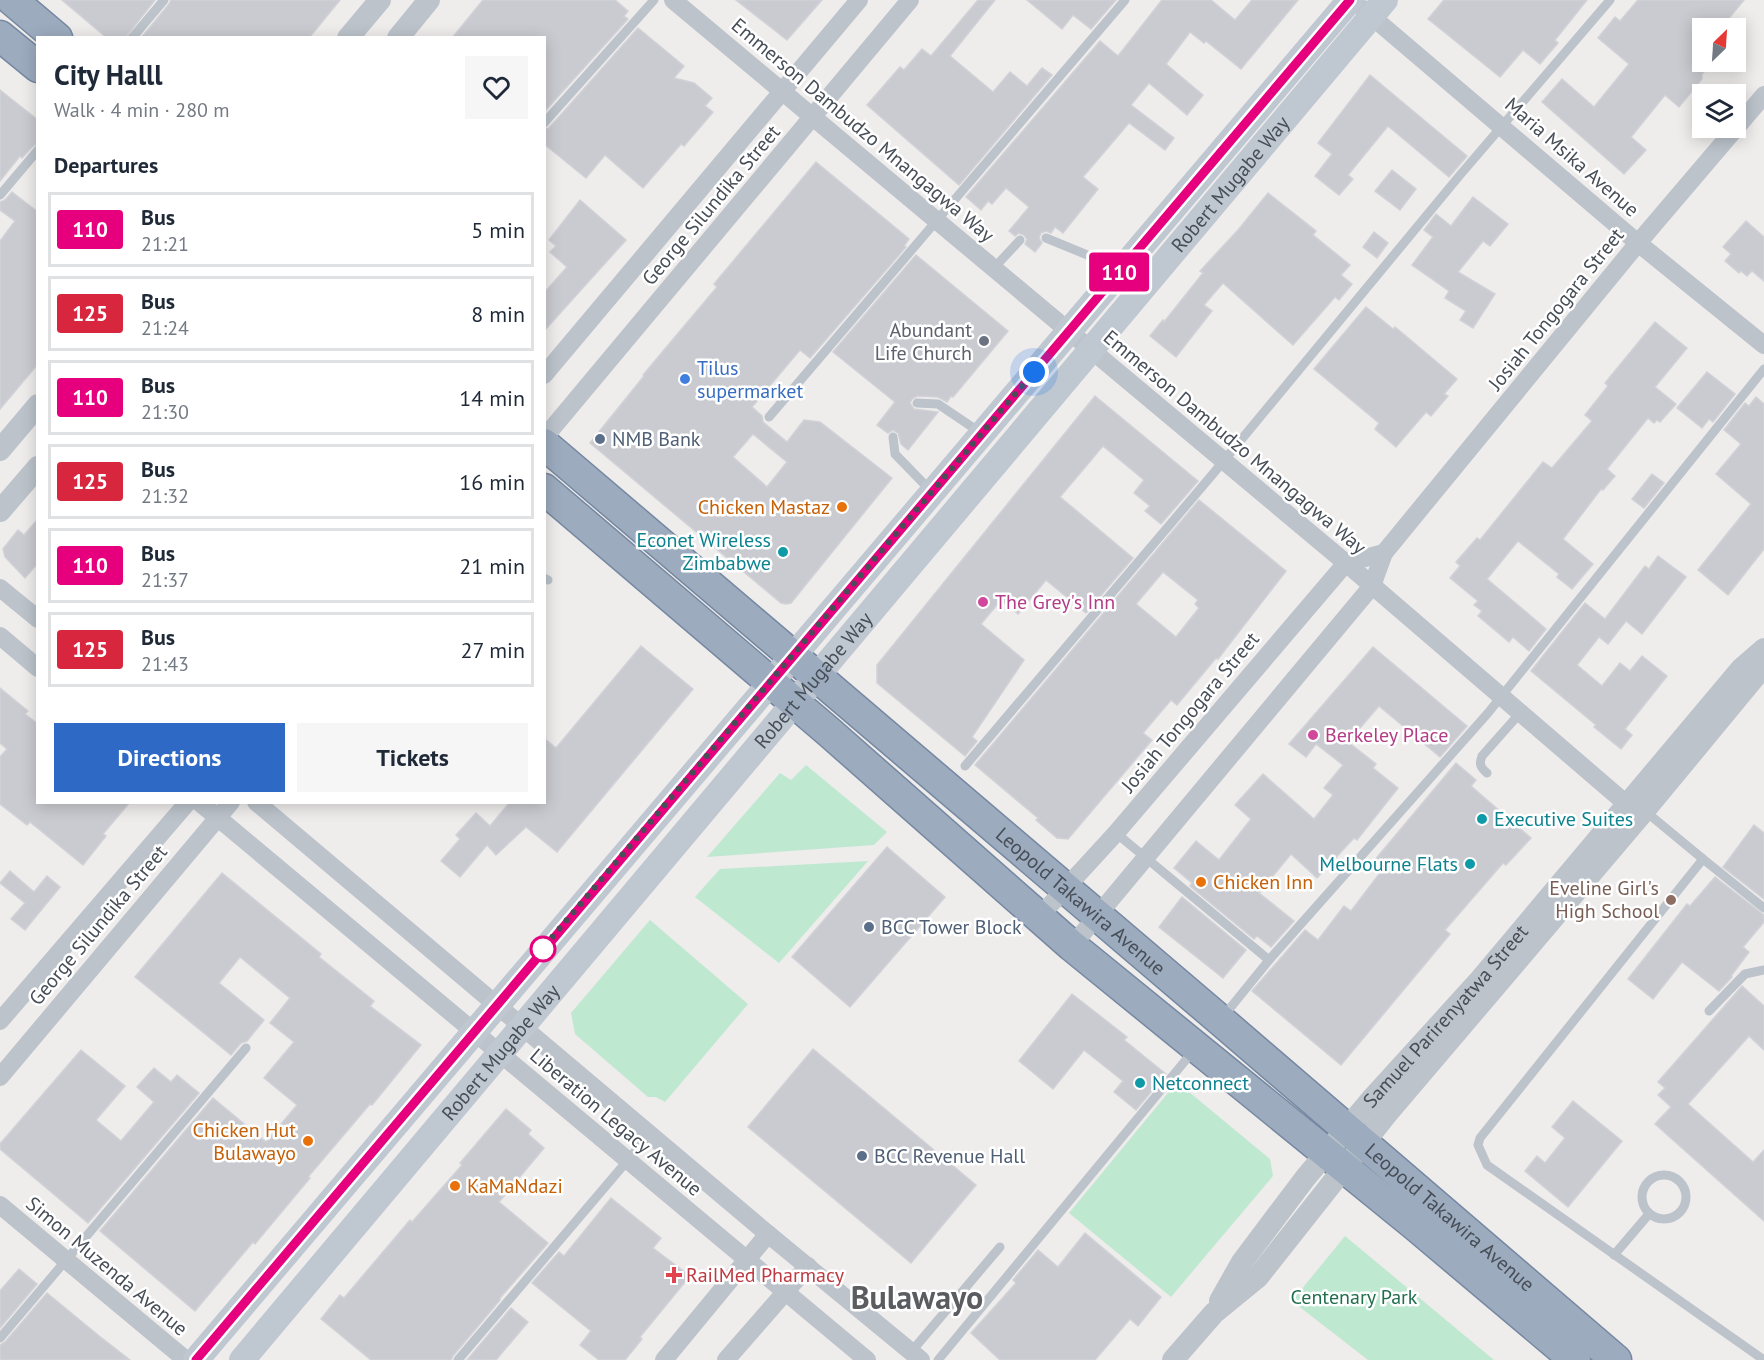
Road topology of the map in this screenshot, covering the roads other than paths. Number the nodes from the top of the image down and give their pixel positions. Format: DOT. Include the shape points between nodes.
graph roads {
  1 [pos="12,0"];
  2 [pos="164,0"];
  3 [pos="380,0"];
  4 [pos="429,0"];
  5 [pos="654,0"];
  6 [pos="673,0"];
  7 [pos="859,0"];
  8 [pos="910,0"];
  9 [pos="1125,0"];
  10 [pos="1610,0"];
  11 [pos="1365,4"];
  12 [pos="0,36"];
  13 [pos="55,36"];
  14 [pos="134,36"];
  15 [pos="350,36"];
  16 [pos="400,36"];
  17 [pos="36,65"];
  18 [pos="783,92"];
  19 [pos="1764,95"];
  20 [pos="813,118"];
  21 [pos="546,121"];
  22 [pos="1502,126"];
  23 [pos="36,152"];
  24 [pos="0,195"];
  25 [pos="935,221"];
  26 [pos="1047,238"];
  27 [pos="1020,240"];
  28 [pos="1638,243"];
  29 [pos="993,269"];
  30 [pos="1121,269"];
  31 [pos="1068,331"];
  32 [pos="1764,345"];
  33 [pos="1091,350"];
  34 [pos="1764,369"];
  35 [pos="546,373"];
  36 [pos="917,403"];
  37 [pos="36,407"];
  38 [pos="770,417"];
  39 [pos="982,433"];
  40 [pos="546,436"];
  41 [pos="892,437"];
  42 [pos="546,446"];
  43 [pos="0,450"];
  44 [pos="1223,461"];
  45 [pos="36,469"];
  46 [pos="932,492"];
  47 [pos="550,497"];
  48 [pos="0,511"];
  49 [pos="1384,553"];
  50 [pos="1346,563"];
  51 [pos="1372,586"];
  52 [pos="0,588"];
  53 [pos="36,617"];
  54 [pos="0,636"];
  55 [pos="1764,649"];
  56 [pos="792,656"];
  57 [pos="1764,662"];
  58 [pos="36,666"];
  59 [pos="816,676"];
  60 [pos="770,682"];
  61 [pos="1501,696"];
  62 [pos="794,702"];
  63 [pos="1521,712"];
  64 [pos="965,766"];
  65 [pos="1486,773"];
  66 [pos="186,804"];
  67 [pos="201,804"];
  68 [pos="229,804"];
  69 [pos="258,804"];
  70 [pos="1638,811"];
  71 [pos="218,819"];
  72 [pos="1116,833"];
  73 [pos="1146,858"];
  74 [pos="1703,859"];
  75 [pos="1064,888"];
  76 [pos="1764,908"];
  77 [pos="1098,916"];
  78 [pos="1039,917"];
  79 [pos="1072,946"];
  80 [pos="1269,960"];
  81 [pos="1764,970"];
  82 [pos="496,1004"];
  83 [pos="1709,1011"];
  84 [pos="1220,1020"];
  85 [pos="0,1022"];
  86 [pos="522,1026"];
  87 [pos="473,1032"];
  88 [pos="246,1048"];
  89 [pos="1196,1048"];
  90 [pos="499,1054"];
  91 [pos="0,1077"];
  92 [pos="650,1134"];
  93 [pos="1355,1136"];
  94 [pos="627,1160"];
  95 [pos="1335,1161"];
  96 [pos="0,1206"];
  97 [pos="1649,1214"];
  98 [pos="768,1234"];
  99 [pos="1000,1247"];
  100 [pos="1614,1255"];
  101 [pos="746,1258"];
  102 [pos="66,1261"];
  103 [pos="808,1266"];
  104 [pos="786,1291"];
  105 [pos="0,1338"];
  106 [pos="916,1356"];
  107 [pos="186,1360"];
  108 [pos="196,1360"];
  109 [pos="242,1360"];
  110 [pos="458,1360"];
  111 [pos="664,1360"];
  112 [pos="726,1360"];
  113 [pos="867,1360"];
  114 [pos="938,1360"];
  115 [pos="1173,1360"];
  116 [pos="1575,1360"];
  117 [pos="1616,1360"];
  118 [pos="1764,1360"];
  1 -- 13 [label="highway"];
  2 -- 14 [label="lane"];
  3 -- 15 [label="street"];
  4 -- 16 [label="street"];
  5 -- 21 [label="lane"];
  6 -- 18 [label="street, Emmerson Dambudzo Mnangagwa Way"];
  7 -- 18 [label="street, George Silundika Street"];
  8 -- 20 [label="street, George Silundika Street"];
  9 -- 25 [label="lane"];
  10 -- 22 [label="lane"];
  11 -- 22 [label="street, Maria Msika Avenue"];
  11 -- 30 [label="main road, Robert Mugabe Way"];
  11 -- 33 [label="main road, Robert Mugabe Way"];
  12 -- 17 [label="highway"];
  18 -- 20 [label="street, Emmerson Dambudzo Mnangagwa Way"];
  18 -- 35 [label="street, George Silundika Street"];
  19 -- 28 [label="street, Josiah Tongogara Street"];
  20 -- 25 [label="street, Emmerson Dambudzo Mnangagwa Way"];
  20 -- 40 [label="street, George Silundika Street"];
  22 -- 28 [label="street, Maria Msika Avenue"];
  22 -- 44 [label="lane"];
  23 -- 24 [label="lane"];
  25 -- 29 [label="street, Emmerson Dambudzo Mnangagwa Way"];
  25 -- 38 [label="lane"];
  26 -- 30 [label="lane"];
  27 -- 29 [label="lane"];
  28 -- 32 [label="street, Maria Msika Avenue"];
  28 -- 49 [label="street, Josiah Tongogara Street"];
  29 -- 31 [label="street, Emmerson Dambudzo Mnangagwa Way"];
  30 -- 31 [label="main road, Robert Mugabe Way"];
  31 -- 33 [label="street, Emmerson Dambudzo Mnangagwa Way"];
  31 -- 39 [label="main road, Robert Mugabe Way"];
  33 -- 44 [label="street, Emmerson Dambudzo Mnangagwa Way"];
  33 -- 59 [label="main road, Robert Mugabe Way"];
  34 -- 61 [label="lane"];
  36 -- 39 [label="lane" via="938,404"];
  37 -- 43 [label="street"];
  39 -- 46 [label="main road, Robert Mugabe Way"];
  41 -- 46 [label="lane" via="895,454"];
  42 -- 56 [label="highway, Leopold Takawira Avenue"];
  44 -- 50 [label="street, Emmerson Dambudzo Mnangagwa Way"];
  44 -- 64 [label="lane"];
  45 -- 48 [label="street"];
  46 -- 56 [label="main road, Robert Mugabe Way"];
  47 -- 60 [label="highway, Leopold Takawira Avenue"];
  49 -- 50 [label="street"];
  49 -- 51 [label="street, Josiah Tongogara Street"];
  50 -- 51 [label="street, Emmerson Dambudzo Mnangagwa Way"];
  50 -- 72 [label="street, Josiah Tongogara Street"];
  51 -- 61 [label="street, Emmerson Dambudzo Mnangagwa Way"];
  51 -- 73 [label="street, Josiah Tongogara Street"];
  52 -- 53 [label="street"];
  54 -- 58 [label="street"];
  55 -- 70 [label="street, Samuel Parirenyatwa Street" via="1741,669"];
  56 -- 59 [label="highway, Leopold Takawira Avenue"];
  56 -- 60 [label="main road, Robert Mugabe Way"];
  57 -- 70 [label="street, Samuel Parirenyatwa Street"];
  59 -- 62 [label="main road, Robert Mugabe Way"];
  59 -- 75 [label="highway, Leopold Takawira Avenue"];
  60 -- 62 [label="highway, Leopold Takawira Avenue"];
  60 -- 82 [label="main road, Robert Mugabe Way"];
  61 -- 63 [label="street, Emmerson Dambudzo Mnangagwa Way"];
  61 -- 80 [label="lane"];
  62 -- 78 [label="highway, Leopold Takawira Avenue"];
  62 -- 86 [label="main road, Robert Mugabe Way"];
  63 -- 65 [label="lane" via="1482,756 1481,768"];
  63 -- 70 [label="street, Emmerson Dambudzo Mnangagwa Way"];
  66 -- 85 [label="street, George Silundika Street"];
  67 -- 71 [label="street, Liberation Legacy Avenue"];
  68 -- 71 [label="street, George Silundika Street"];
  69 -- 82 [label="street, Liberation Legacy Avenue"];
  70 -- 74 [label="lane"];
  70 -- 93 [label="street, Samuel Parirenyatwa Street" via="1479,981"];
  71 -- 87 [label="street, Liberation Legacy Avenue"];
  71 -- 91 [label="street, George Silundika Street"];
  72 -- 73 [label="lane"];
  72 -- 75 [label="street, Josiah Tongogara Street"];
  73 -- 77 [label="street, Josiah Tongogara Street"];
  73 -- 80 [label="lane"];
  74 -- 76 [label="lane"];
  74 -- 100 [label="lane" via="1478,1145 1487,1165"];
  75 -- 77 [label="highway, Leopold Takawira Avenue"];
  75 -- 78 [label="street, Josiah Tongogara Street"];
  77 -- 79 [label="street, Josiah Tongogara Street"];
  77 -- 84 [label="highway, Leopold Takawira Avenue"];
  78 -- 79 [label="highway, Leopold Takawira Avenue"];
  79 -- 89 [label="highway, Leopold Takawira Avenue"];
  80 -- 84 [label="lane"];
  81 -- 83 [label="lane" via="1745,974"];
  82 -- 86 [label="street, Liberation Legacy Avenue"];
  82 -- 87 [label="main road, Robert Mugabe Way"];
  84 -- 93 [label="highway, Leopold Takawira Avenue"];
  86 -- 90 [label="main road, Robert Mugabe Way"];
  86 -- 92 [label="street, Liberation Legacy Avenue"];
  87 -- 90 [label="street, Liberation Legacy Avenue"];
  87 -- 108 [label="main road, Robert Mugabe Way"];
  88 -- 102 [label="lane"];
  89 -- 95 [label="highway, Leopold Takawira Avenue"];
  89 -- 114 [label="lane"];
  90 -- 94 [label="street, Liberation Legacy Avenue"];
  90 -- 109 [label="main road, Robert Mugabe Way"];
  92 -- 94 [label="lane"];
  92 -- 98 [label="street, Liberation Legacy Avenue"];
  93 -- 95 [label="street, Samuel Parirenyatwa Street"];
  93 -- 117 [label="highway, Leopold Takawira Avenue"];
  94 -- 101 [label="street, Liberation Legacy Avenue"];
  94 -- 110 [label="lane"];
  95 -- 115 [label="street, Samuel Parirenyatwa Street" via="1258,1276 1214,1313"];
  95 -- 116 [label="highway, Leopold Takawira Avenue"];
  96 -- 102 [label="street, Simon Muzenda Avenue"];
  97 -- 97 [label="lane" via="1642,1202 1648,1182 1668,1175 1681,1182 1687,1196 1678,1216 1663,1220"];
  97 -- 100 [label="lane"];
  98 -- 101 [label="street"];
  98 -- 103 [label="street, Liberation Legacy Avenue"];
  99 -- 106 [label="lane"];
  100 -- 118 [label="lane"];
  101 -- 104 [label="street, Liberation Legacy Avenue"];
  101 -- 111 [label="street"];
  102 -- 105 [label="lane"];
  102 -- 107 [label="street, Simon Muzenda Avenue"];
  103 -- 104 [label="street"];
  103 -- 106 [label="street, Liberation Legacy Avenue"];
  104 -- 112 [label="street"];
  104 -- 113 [label="street, Liberation Legacy Avenue"];
}
